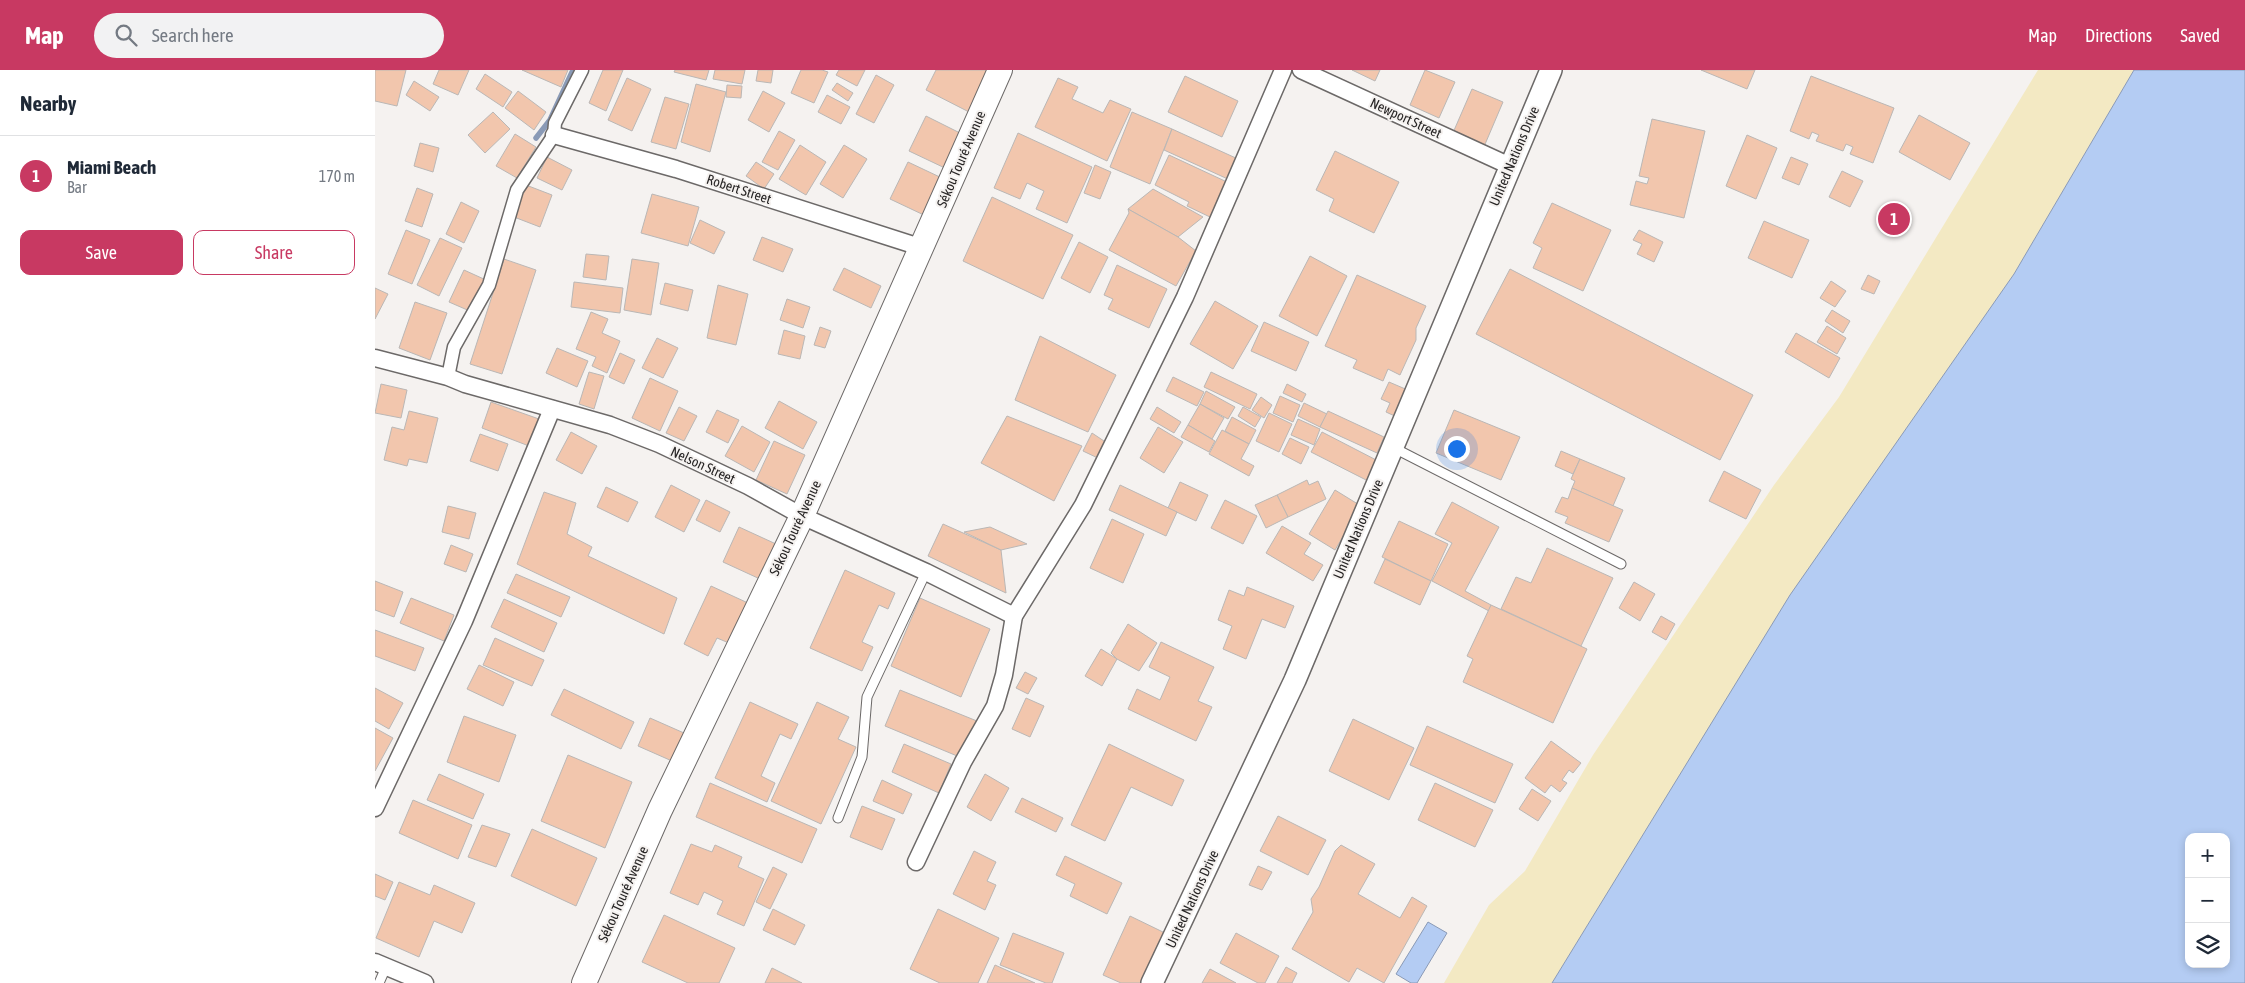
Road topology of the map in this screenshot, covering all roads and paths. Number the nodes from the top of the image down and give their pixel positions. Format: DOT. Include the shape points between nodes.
graph roads {
  1 [pos="582,70"];
  2 [pos="1000,70"];
  3 [pos="1283,70"];
  4 [pos="1301,70"];
  5 [pos="1551,70"];
  6 [pos="554,135"];
  7 [pos="1510,166"];
  8 [pos="923,248"];
  9 [pos="375,358"];
  10 [pos="448,377"];
  11 [pos="552,409"];
  12 [pos="1392,447"];
  13 [pos="802,516"];
  14 [pos="1621,564"];
  15 [pos="926,572"];
  16 [pos="1014,616"];
  17 [pos="375,808"];
  18 [pos="838,818"];
  19 [pos="916,862"];
  20 [pos="380,964"];
  21 [pos="379,983"];
  22 [pos="425,983"];
  23 [pos="584,983"];
  24 [pos="1152,983"];
  1 -- 6 [label="street" via="555,123"];
  2 -- 8 [label="main road, Sékou Touré Avenue"];
  3 -- 16 [label="street" via="1185,297 1083,505"];
  4 -- 7 [label="street, Newport Street"];
  5 -- 7 [label="street, United Nations Drive"];
  6 -- 8 [label="street, Robert Street" via="677,169"];
  6 -- 10 [label="street" via="517,190 489,285 455,347"];
  7 -- 12 [label="street, United Nations Drive"];
  8 -- 13 [label="main road, Sékou Touré Avenue"];
  9 -- 10 [label="street, Nelson Street"];
  10 -- 11 [label="street, Nelson Street"];
  11 -- 13 [label="street, Nelson Street" via="610,425 659,444 748,486"];
  11 -- 17 [label="street" via="464,621"];
  12 -- 14 [label="lane"];
  12 -- 24 [label="street, United Nations Drive" via="1295,680"];
  13 -- 15 [label="street, Nelson Street"];
  13 -- 23 [label="main road, Sékou Touré Avenue" via="660,810"];
  15 -- 16 [label="street, Nelson Street"];
  15 -- 18 [label="lane" via="867,697 862,757"];
  16 -- 19 [label="street" via="995,706 963,762"];
  20 -- 21 [label="lane"];
  20 -- 22 [label="street"];
}
